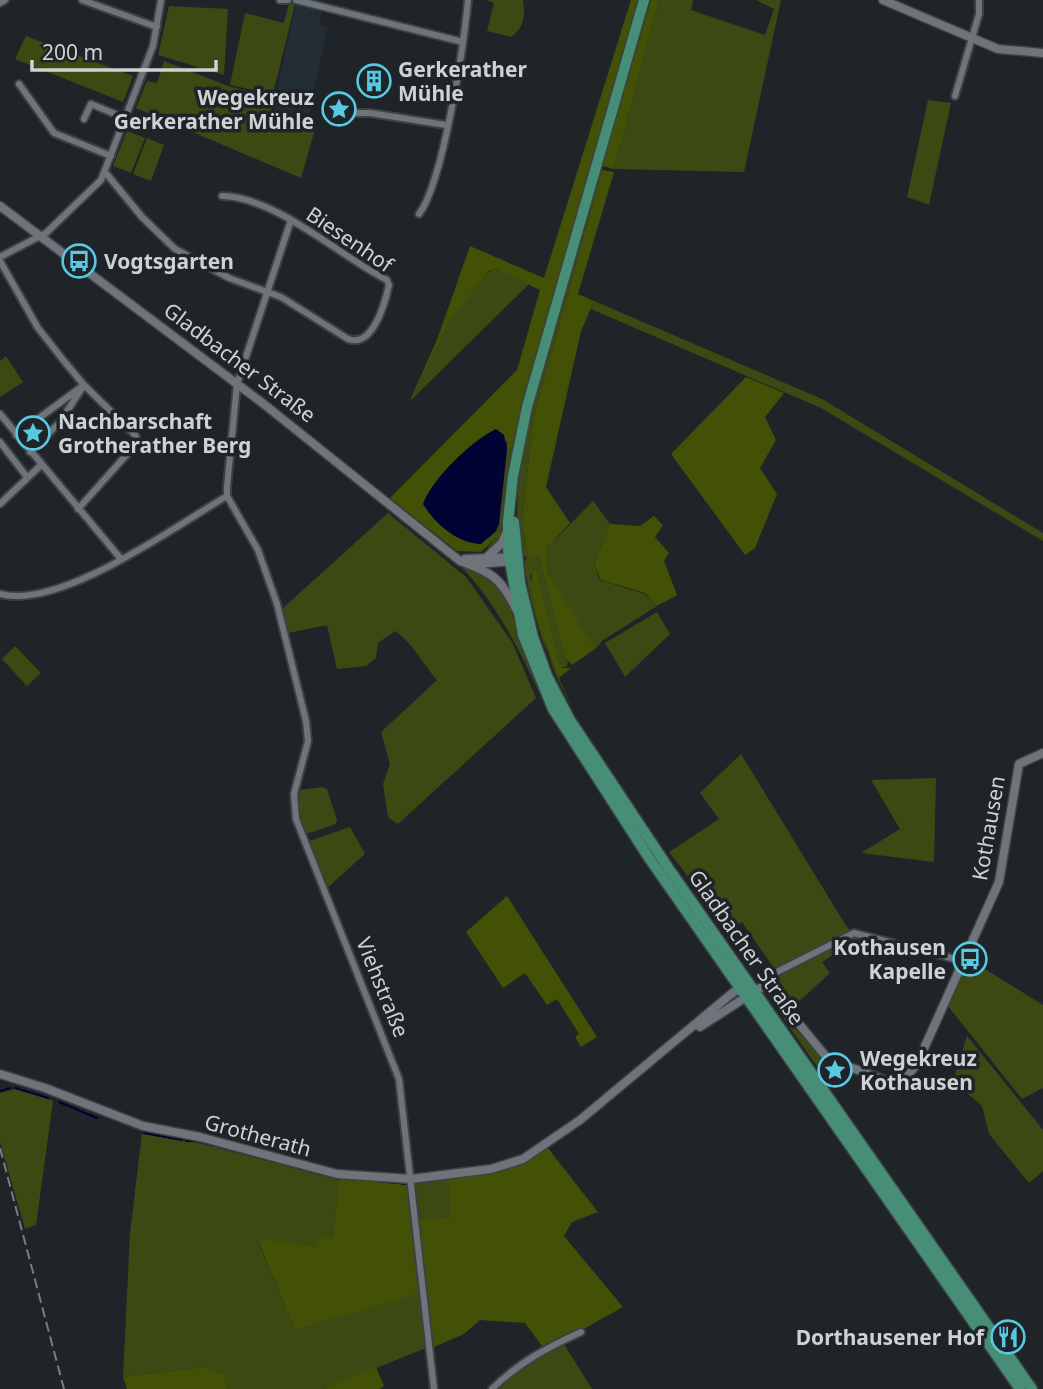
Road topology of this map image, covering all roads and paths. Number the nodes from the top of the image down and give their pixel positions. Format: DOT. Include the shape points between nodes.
graph roads {
  1 [pos="5,0"];
  2 [pos="82,0"];
  3 [pos="161,0"];
  4 [pos="280,0"];
  5 [pos="288,0"];
  6 [pos="296,0"];
  7 [pos="468,0"];
  8 [pos="644,0"];
  9 [pos="883,0"];
  10 [pos="979,0"];
  11 [pos="0,3"];
  12 [pos="157,27"];
  13 [pos="971,38"];
  14 [pos="463,42"];
  15 [pos="1043,53"];
  16 [pos="19,84"];
  17 [pos="955,96"];
  18 [pos="338,113"];
  19 [pos="84,119"];
  20 [pos="127,119"];
  21 [pos="446,125"];
  22 [pos="111,156"];
  23 [pos="105,172"];
  24 [pos="222,196"];
  25 [pos="0,206"];
  26 [pos="419,214"];
  27 [pos="291,220"];
  28 [pos="40,236"];
  29 [pos="0,259"];
  30 [pos="267,292"];
  31 [pos="237,384"];
  32 [pos="84,386"];
  33 [pos="0,414"];
  34 [pos="16,435"];
  35 [pos="0,442"];
  36 [pos="30,452"];
  37 [pos="40,466"];
  38 [pos="513,476"];
  39 [pos="27,477"];
  40 [pos="227,496"];
  41 [pos="0,504"];
  42 [pos="78,509"];
  43 [pos="508,528"];
  44 [pos="452,555"];
  45 [pos="488,556"];
  46 [pos="121,559"];
  47 [pos="512,559"];
  48 [pos="472,564"];
  49 [pos="0,595"];
  50 [pos="517,611"];
  51 [pos="1043,753"];
  52 [pos="963,961"];
  53 [pos="759,988"];
  54 [pos="742,992"];
  55 [pos="828,1059"];
  56 [pos="0,1074"];
  57 [pos="818,1083"];
  58 [pos="410,1179"];
  59 [pos="581,1332"];
  60 [pos="1017,1386"];
  61 [pos="434,1389"];
  62 [pos="492,1389"];
  63 [pos="1032,1389"];
  1 -- 11 [label="street"];
  2 -- 12 [label="street"];
  3 -- 12 [label="street"];
  4 -- 5 [label="street"];
  6 -- 14 [label="street"];
  7 -- 14 [label="street"];
  8 -- 38 [label="main road" via="527,407"];
  9 -- 13 [label="street"];
  10 -- 13 [label="street"];
  12 -- 20 [label="street"];
  13 -- 15 [label="street" via="1005,51"];
  13 -- 17 [label="street"];
  14 -- 21 [label="street"];
  16 -- 22 [label="street" via="54,133"];
  18 -- 21 [label="street" via="370,113"];
  19 -- 20 [label="street" via="91,104"];
  20 -- 22 [label="street"];
  21 -- 26 [label="street" via="428,202"];
  22 -- 23 [label="street"];
  23 -- 28 [label="street"];
  23 -- 30 [label="street" via="175,249"];
  24 -- 27 [label="street" via="239,196"];
  25 -- 28 [label="street, Gladbacher Straße"];
  27 -- 30 [label="street"];
  27 -- 30 [label="street, Biesenhof" via="345,258 387,280 386,299 370,332 354,341"];
  28 -- 29 [label="street"];
  28 -- 31 [label="street, Gladbacher Straße"];
  29 -- 32 [label="street" via="38,328"];
  30 -- 31 [label="street"];
  31 -- 40 [label="street"];
  31 -- 44 [label="street, Gladbacher Straße"];
  32 -- 34 [label="street"];
  32 -- 36 [label="street" via="60,422"];
  32 -- 42 [label="street" via="138,442"];
  33 -- 34 [label="street"];
  34 -- 36 [label="street"];
  35 -- 39 [label="street"];
  36 -- 37 [label="street"];
  37 -- 39 [label="street"];
  37 -- 42 [label="street"];
  38 -- 43 [label="main road"];
  38 -- 47 [label="main road"];
  39 -- 41 [label="street"];
  40 -- 46 [label="street"];
  40 -- 58 [label="street, Viehstraße" via="258,550 279,610 308,741 294,794 296,819 393,1057 404,1103"];
  42 -- 46 [label="street"];
  43 -- 45 [label="street" via="502,543"];
  43 -- 47 [label="main road"];
  44 -- 45 [label="street" via="473,560"];
  44 -- 48 [label="street, Gladbacher Straße"];
  45 -- 47 [label="street"];
  46 -- 49 [label="street" via="38,595"];
  47 -- 48 [label="street"];
  47 -- 50 [label="main road, Gladbacher Straße"];
  47 -- 53 [label="main road, Gladbacher Straße" via="547,676 570,720 669,869"];
  48 -- 50 [label="street, Gladbacher Straße" via="496,577"];
  50 -- 54 [label="main road, Gladbacher Straße" via="553,709"];
  51 -- 52 [label="street, Kothausen" via="1019,764 999,882"];
  52 -- 53 [label="street" via="851,933 767,977"];
  52 -- 55 [label="street, Kothausen" via="908,1075 890,1082"];
  53 -- 54 [label="street, Grotherath"];
  53 -- 55 [label="street" via="771,990"];
  53 -- 57 [label="main road, Gladbacher Straße"];
  54 -- 58 [label="street, Grotherath" via="574,1125 523,1159 491,1169"];
  54 -- 60 [label="main road, Gladbacher Straße"];
  55 -- 57 [label="street"];
  56 -- 58 [label="street, Grotherath" via="143,1126 337,1174"];
  57 -- 63 [label="main road, Gladbacher Straße"];
  58 -- 61 [label="street, Viehstraße"];
  59 -- 62 [label="street" via="511,1370"];
}
